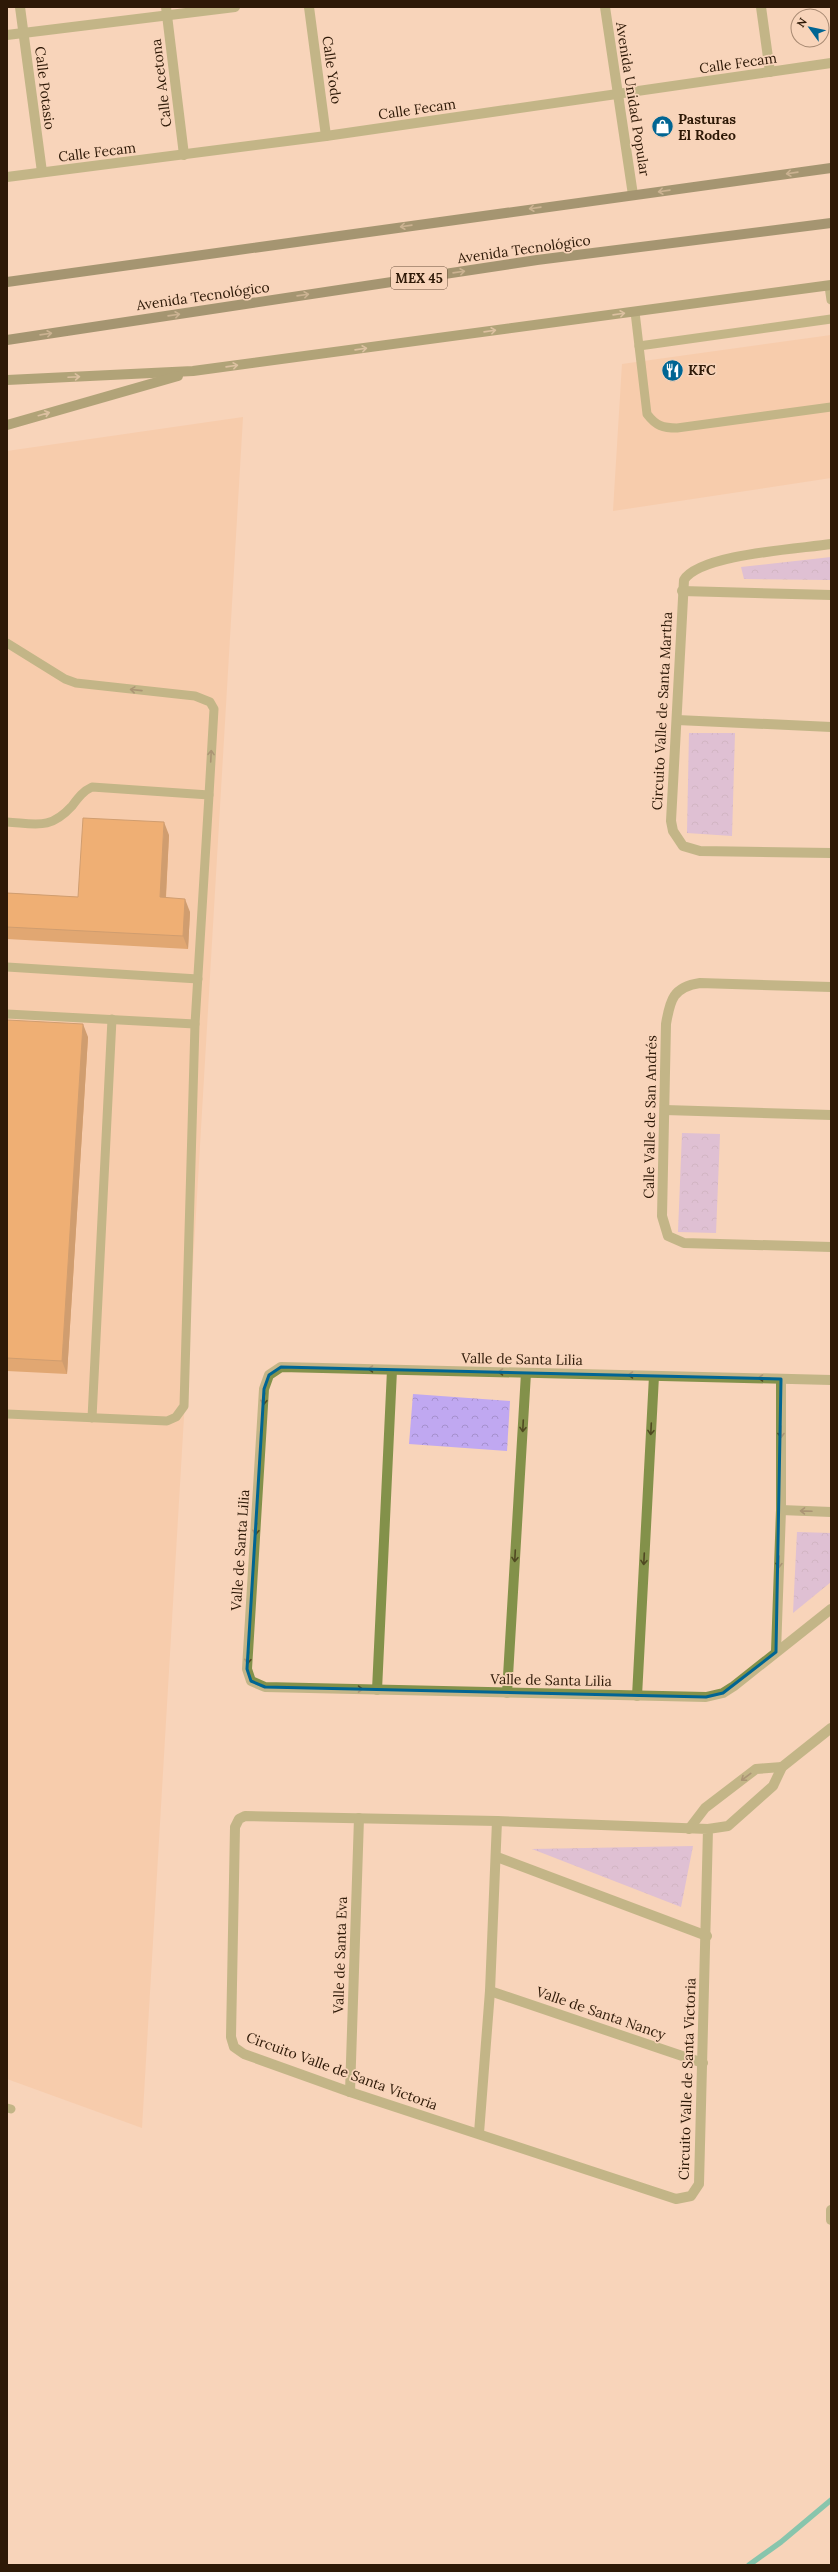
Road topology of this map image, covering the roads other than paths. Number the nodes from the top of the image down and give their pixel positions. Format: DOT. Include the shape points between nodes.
graph roads {
  1 [pos="20,7"];
  2 [pos="235,7"];
  3 [pos="309,7"];
  4 [pos="605,7"];
  5 [pos="761,7"];
  6 [pos="167,12"];
  7 [pos="24,32"];
  8 [pos="7,35"];
  9 [pos="831,63"];
  10 [pos="770,72"];
  11 [pos="617,95"];
  12 [pos="326,136"];
  13 [pos="184,155"];
  14 [pos="831,168"];
  15 [pos="42,172"];
  16 [pos="7,177"];
  17 [pos="633,195"];
  18 [pos="831,223"];
  19 [pos="7,282"];
  20 [pos="830,286"];
  21 [pos="831,300"];
  22 [pos="635,312"];
  23 [pos="831,319"];
  24 [pos="7,340"];
  25 [pos="639,346"];
  26 [pos="194,371"];
  27 [pos="7,380"];
  28 [pos="831,407"];
  29 [pos="7,425"];
  30 [pos="831,544"];
  31 [pos="682,591"];
  32 [pos="831,595"];
  33 [pos="7,643"];
  34 [pos="677,720"];
  35 [pos="831,727"];
  36 [pos="209,795"];
  37 [pos="7,822"];
  38 [pos="831,853"];
  39 [pos="7,967"];
  40 [pos="198,979"];
  41 [pos="831,986"];
  42 [pos="7,1014"];
  43 [pos="112,1019"];
  44 [pos="195,1024"];
  45 [pos="665,1110"];
  46 [pos="831,1115"];
  47 [pos="831,1247"];
  48 [pos="392,1370"];
  49 [pos="526,1373"];
  50 [pos="654,1376"];
  51 [pos="781,1379"];
  52 [pos="831,1380"];
  53 [pos="7,1414"];
  54 [pos="92,1418"];
  55 [pos="781,1510"];
  56 [pos="831,1512"];
  57 [pos="831,1609"];
  58 [pos="776,1652"];
  59 [pos="377,1690"];
  60 [pos="508,1693"];
  61 [pos="637,1696"];
  62 [pos="831,1728"];
  63 [pos="782,1767"];
  64 [pos="359,1818"];
  65 [pos="497,1821"];
  66 [pos="689,1829"];
  67 [pos="708,1829"];
  68 [pos="497,1857"];
  69 [pos="707,1936"];
  70 [pos="490,1991"];
  71 [pos="703,2063"];
  72 [pos="350,2092"];
  73 [pos="478,2133"];
  74 [pos="831,2210"];
  75 [pos="831,2219"];
  1 -- 7 [label="street, Calle Potasio"];
  2 -- 6 [label="street"];
  3 -- 12 [label="street, Calle Yodo"];
  4 -- 11 [label="street, Avenida Unidad Popular"];
  5 -- 10 [label="street"];
  6 -- 7 [label="street"];
  6 -- 13 [label="street, Calle Acetona"];
  7 -- 8 [label="street"];
  7 -- 15 [label="street, Calle Potasio"];
  9 -- 10 [label="street, Calle Fecam"];
  10 -- 11 [label="street, Calle Fecam"];
  11 -- 12 [label="street, Calle Fecam"];
  11 -- 17 [label="street, Avenida Unidad Popular"];
  12 -- 13 [label="street, Calle Fecam"];
  13 -- 15 [label="street, Calle Fecam"];
  14 -- 17 [label="main road, one-way"];
  15 -- 16 [label="street, Calle Fecam"];
  17 -- 19 [label="main road, one-way"];
  24 -- 18 [label="main road, Avenida Tecnológico / MEX 45, one-way" via="537,260"];
  20 -- 21 [label="lane"];
  20 -- 22 [label="main road"];
  22 -- 25 [label="lane"];
  26 -- 22 [label="main road, one-way"];
  23 -- 25 [label="lane"];
  25 -- 28 [label="lane" via="648,414 653,422 662,428"];
  27 -- 26 [label="main road, one-way"];
  29 -- 26 [label="main road, one-way"];
  30 -- 31 [label="street, Circuito Valle de Santa Martha" via="705,564 687,574"];
  31 -- 32 [label="street"];
  31 -- 34 [label="street, Circuito Valle de Santa Martha"];
  36 -- 33 [label="lane, one-way" via="214,709 210,702 195,696 76,683 65,679"];
  34 -- 35 [label="street"];
  34 -- 38 [label="street, Circuito Valle de Santa Martha" via="671,821 675,836 683,846 700,851"];
  36 -- 37 [label="lane" via="92,787 84,791 55,822 46,825"];
  36 -- 40 [label="lane"];
  39 -- 40 [label="lane"];
  40 -- 44 [label="lane"];
  41 -- 45 [label="street, Calle Valle de San Andrés" via="700,983 679,989 673,997 666,1024"];
  42 -- 43 [label="lane"];
  43 -- 44 [label="lane"];
  43 -- 54 [label="lane"];
  44 -- 54 [label="lane" via="184,1406 176,1417 167,1421"];
  45 -- 46 [label="street"];
  45 -- 47 [label="street, Calle Valle de San Andrés" via="662,1216 668,1236 674,1240 695,1244"];
  49 -- 48 [label="street, Valle de Santa Lilia, one-way"];
  48 -- 59 [label="street"];
  48 -- 59 [label="street, Valle de Santa Lilia, one-way" via="281,1367 269,1375 264,1389 247,1669 251,1682 265,1687"];
  50 -- 49 [label="street, Valle de Santa Lilia, one-way"];
  49 -- 60 [label="street, one-way"];
  51 -- 50 [label="street, Valle de Santa Lilia, one-way"];
  50 -- 61 [label="street, one-way"];
  51 -- 52 [label="street, Valle de Santa Lilia"];
  51 -- 55 [label="street, one-way"];
  53 -- 54 [label="lane"];
  56 -- 55 [label="street, one-way"];
  55 -- 58 [label="street, one-way"];
  57 -- 58 [label="street, Valle de Santa Lilia"];
  58 -- 61 [label="street, Valle de Santa Lilia" via="723,1693 706,1697"];
  59 -- 60 [label="street, Valle de Santa Lilia"];
  60 -- 61 [label="street, Valle de Santa Lilia"];
  62 -- 63 [label="street, Circuito Valle de Santa Victoria"];
  63 -- 66 [label="street, one-way" via="756,1769 705,1808"];
  63 -- 67 [label="street, Circuito Valle de Santa Victoria" via="773,1786 728,1826"];
  64 -- 65 [label="street, Circuito Valle de Santa Victoria"];
  64 -- 72 [label="street, Valle de Santa Eva"];
  64 -- 72 [label="street, Circuito Valle de Santa Victoria" via="245,1816 239,1819 235,1827 231,2037 234,2047 244,2054"];
  65 -- 66 [label="street, Circuito Valle de Santa Victoria"];
  65 -- 68 [label="street"];
  66 -- 67 [label="street, Circuito Valle de Santa Victoria"];
  67 -- 69 [label="street, Circuito Valle de Santa Victoria"];
  68 -- 69 [label="street"];
  68 -- 70 [label="street"];
  69 -- 71 [label="street, Circuito Valle de Santa Victoria"];
  70 -- 71 [label="street, Valle de Santa Nancy"];
  70 -- 73 [label="street"];
  71 -- 73 [label="street, Circuito Valle de Santa Victoria" via="699,2184 691,2196 676,2198"];
  72 -- 73 [label="street, Circuito Valle de Santa Victoria"];
  74 -- 75 [label="street"];
}
